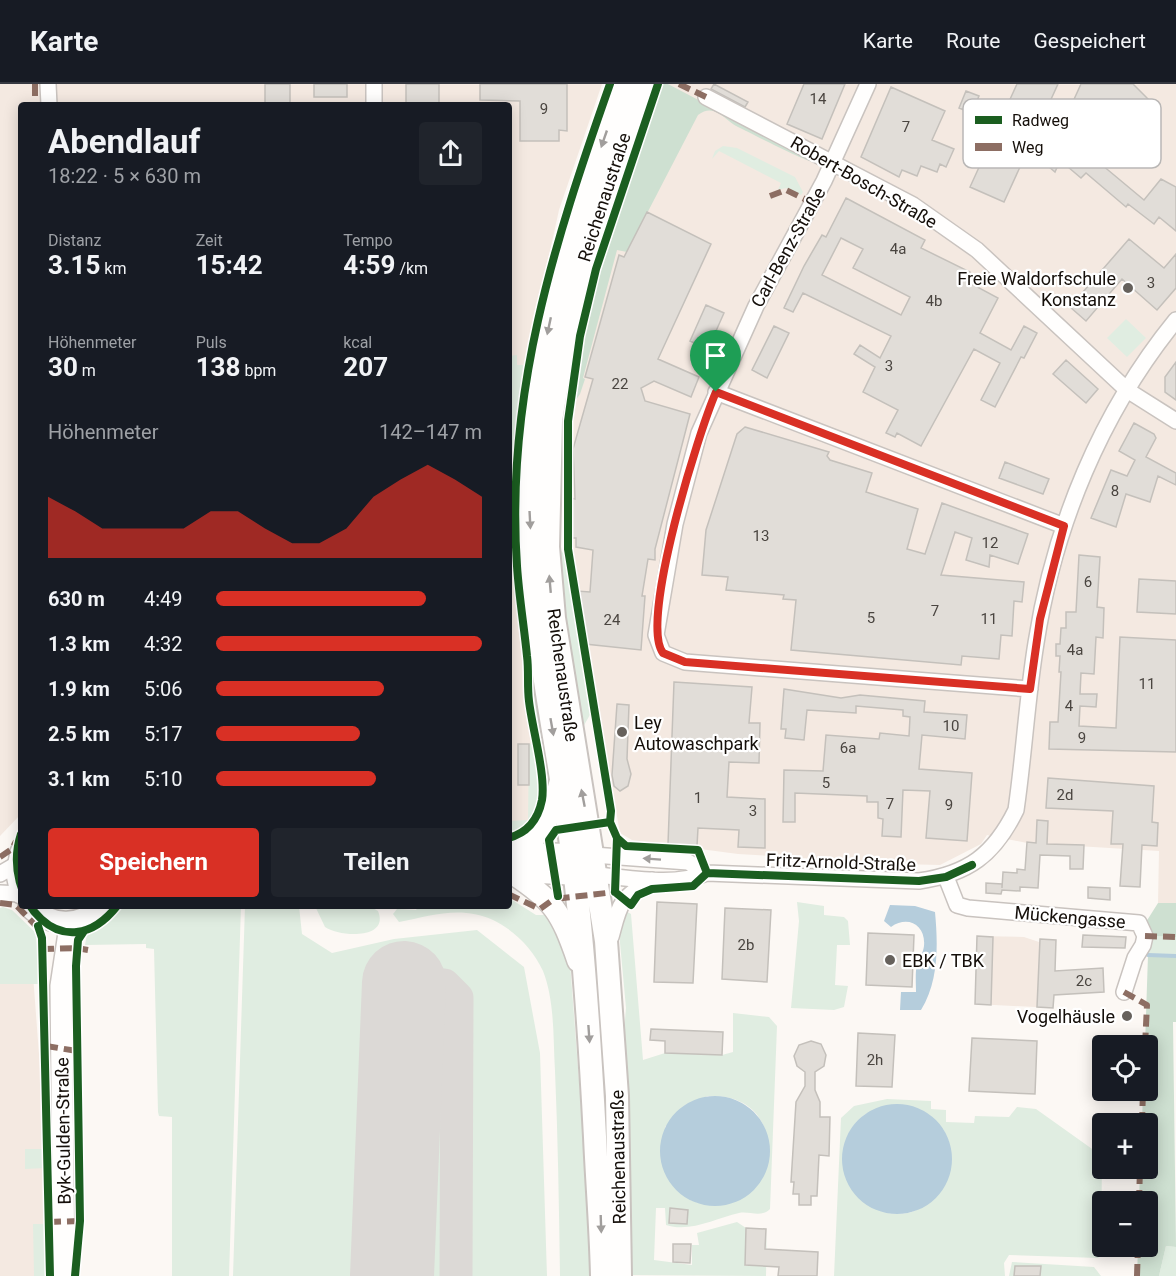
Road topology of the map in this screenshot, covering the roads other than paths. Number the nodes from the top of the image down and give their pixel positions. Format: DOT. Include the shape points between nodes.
graph roads {
  1 [pos="48,84"];
  2 [pos="374,84"];
  3 [pos="623,84"];
  4 [pos="642,84"];
  5 [pos="868,84"];
  6 [pos="706,96"];
  7 [pos="49,102"];
  8 [pos="374,102"];
  9 [pos="833,161"];
  10 [pos="1176,320"];
  11 [pos="1127,390"];
  12 [pos="716,392"];
  13 [pos="1176,422"];
  14 [pos="1064,526"];
  15 [pos="1030,689"];
  16 [pos="561,779"];
  17 [pos="512,860"];
  18 [pos="512,862"];
  19 [pos="13,863"];
  20 [pos="512,864"];
  21 [pos="584,864"];
  22 [pos="707,873"];
  23 [pos="946,877"];
  24 [pos="652,880"];
  25 [pos="18,882"];
  26 [pos="0,893"];
  27 [pos="18,894"];
  28 [pos="101,909"];
  29 [pos="38,912"];
  30 [pos="77,922"];
  31 [pos="606,941"];
  32 [pos="584,976"];
  33 [pos="61,986"];
  34 [pos="1124,992"];
  35 [pos="64,1276"];
  36 [pos="602,1276"];
  37 [pos="620,1276"];
  1 -- 7 [label="street"];
  2 -- 8 [label="street"];
  3 -- 16 [label="main road, Reichenaustraße, one-way" via="567,253 534,412 529,508 532,569 543,675"];
  21 -- 4 [label="main road, Reichenaustraße, one-way" via="550,583 551,421 581,268"];
  5 -- 9 [label="street, Carl-Benz-Straße"];
  6 -- 9 [label="street, Robert-Bosch-Straße"];
  9 -- 11 [label="street, Robert-Bosch-Straße" via="913,206 977,250"];
  9 -- 12 [label="street, Carl-Benz-Straße" via="760,296"];
  10 -- 11 [label="street, Fritz-Arnold-Straße"];
  11 -- 13 [label="street, Robert-Bosch-Straße"];
  11 -- 14 [label="street, Fritz-Arnold-Straße" via="1079,483"];
  12 -- 14 [label="street"];
  12 -- 15 [label="street, Carl-Benz-Straße" via="699,433 664,579 656,635 663,653 685,662"];
  14 -- 15 [label="street, Fritz-Arnold-Straße" via="1040,619"];
  15 -- 23 [label="street, Fritz-Arnold-Straße" via="1016,810 992,850"];
  16 -- 17 [label="street" via="544,829"];
  16 -- 21 [label="main road, Reichenaustraße"];
  18 -- 21 [label="street"];
  19 -- 25 [label="street"];
  20 -- 32 [label="street" via="560,913"];
  22 -- 21 [label="street, Fritz-Arnold-Straße, one-way" via="688,862"];
  21 -- 24 [label="street, Fritz-Arnold-Straße"];
  21 -- 31 [label="main road, Reichenaustraße"];
  21 -- 32 [label="main road, Reichenaustraße"];
  22 -- 23 [label="street, Fritz-Arnold-Straße" via="919,881"];
  22 -- 24 [label="street, Fritz-Arnold-Straße" via="693,879"];
  23 -- 34 [label="street, Mückengasse" via="957,905 968,908 1139,923 1145,936"];
  24 -- 31 [label="street" via="632,892 619,908 612,936"];
  26 -- 27 [label="street"];
  28 -- 30 [label="street"];
  29 -- 30 [label="street" via="61,923"];
  29 -- 33 [label="street, Byk-Gulden-Straße" via="53,932"];
  30 -- 33 [label="street, Byk-Gulden-Straße" via="69,933"];
  31 -- 37 [label="main road, Reichenaustraße" via="617,1096"];
  32 -- 36 [label="main road, Reichenaustraße, one-way"];
  33 -- 35 [label="street, Byk-Gulden-Straße"];
}
